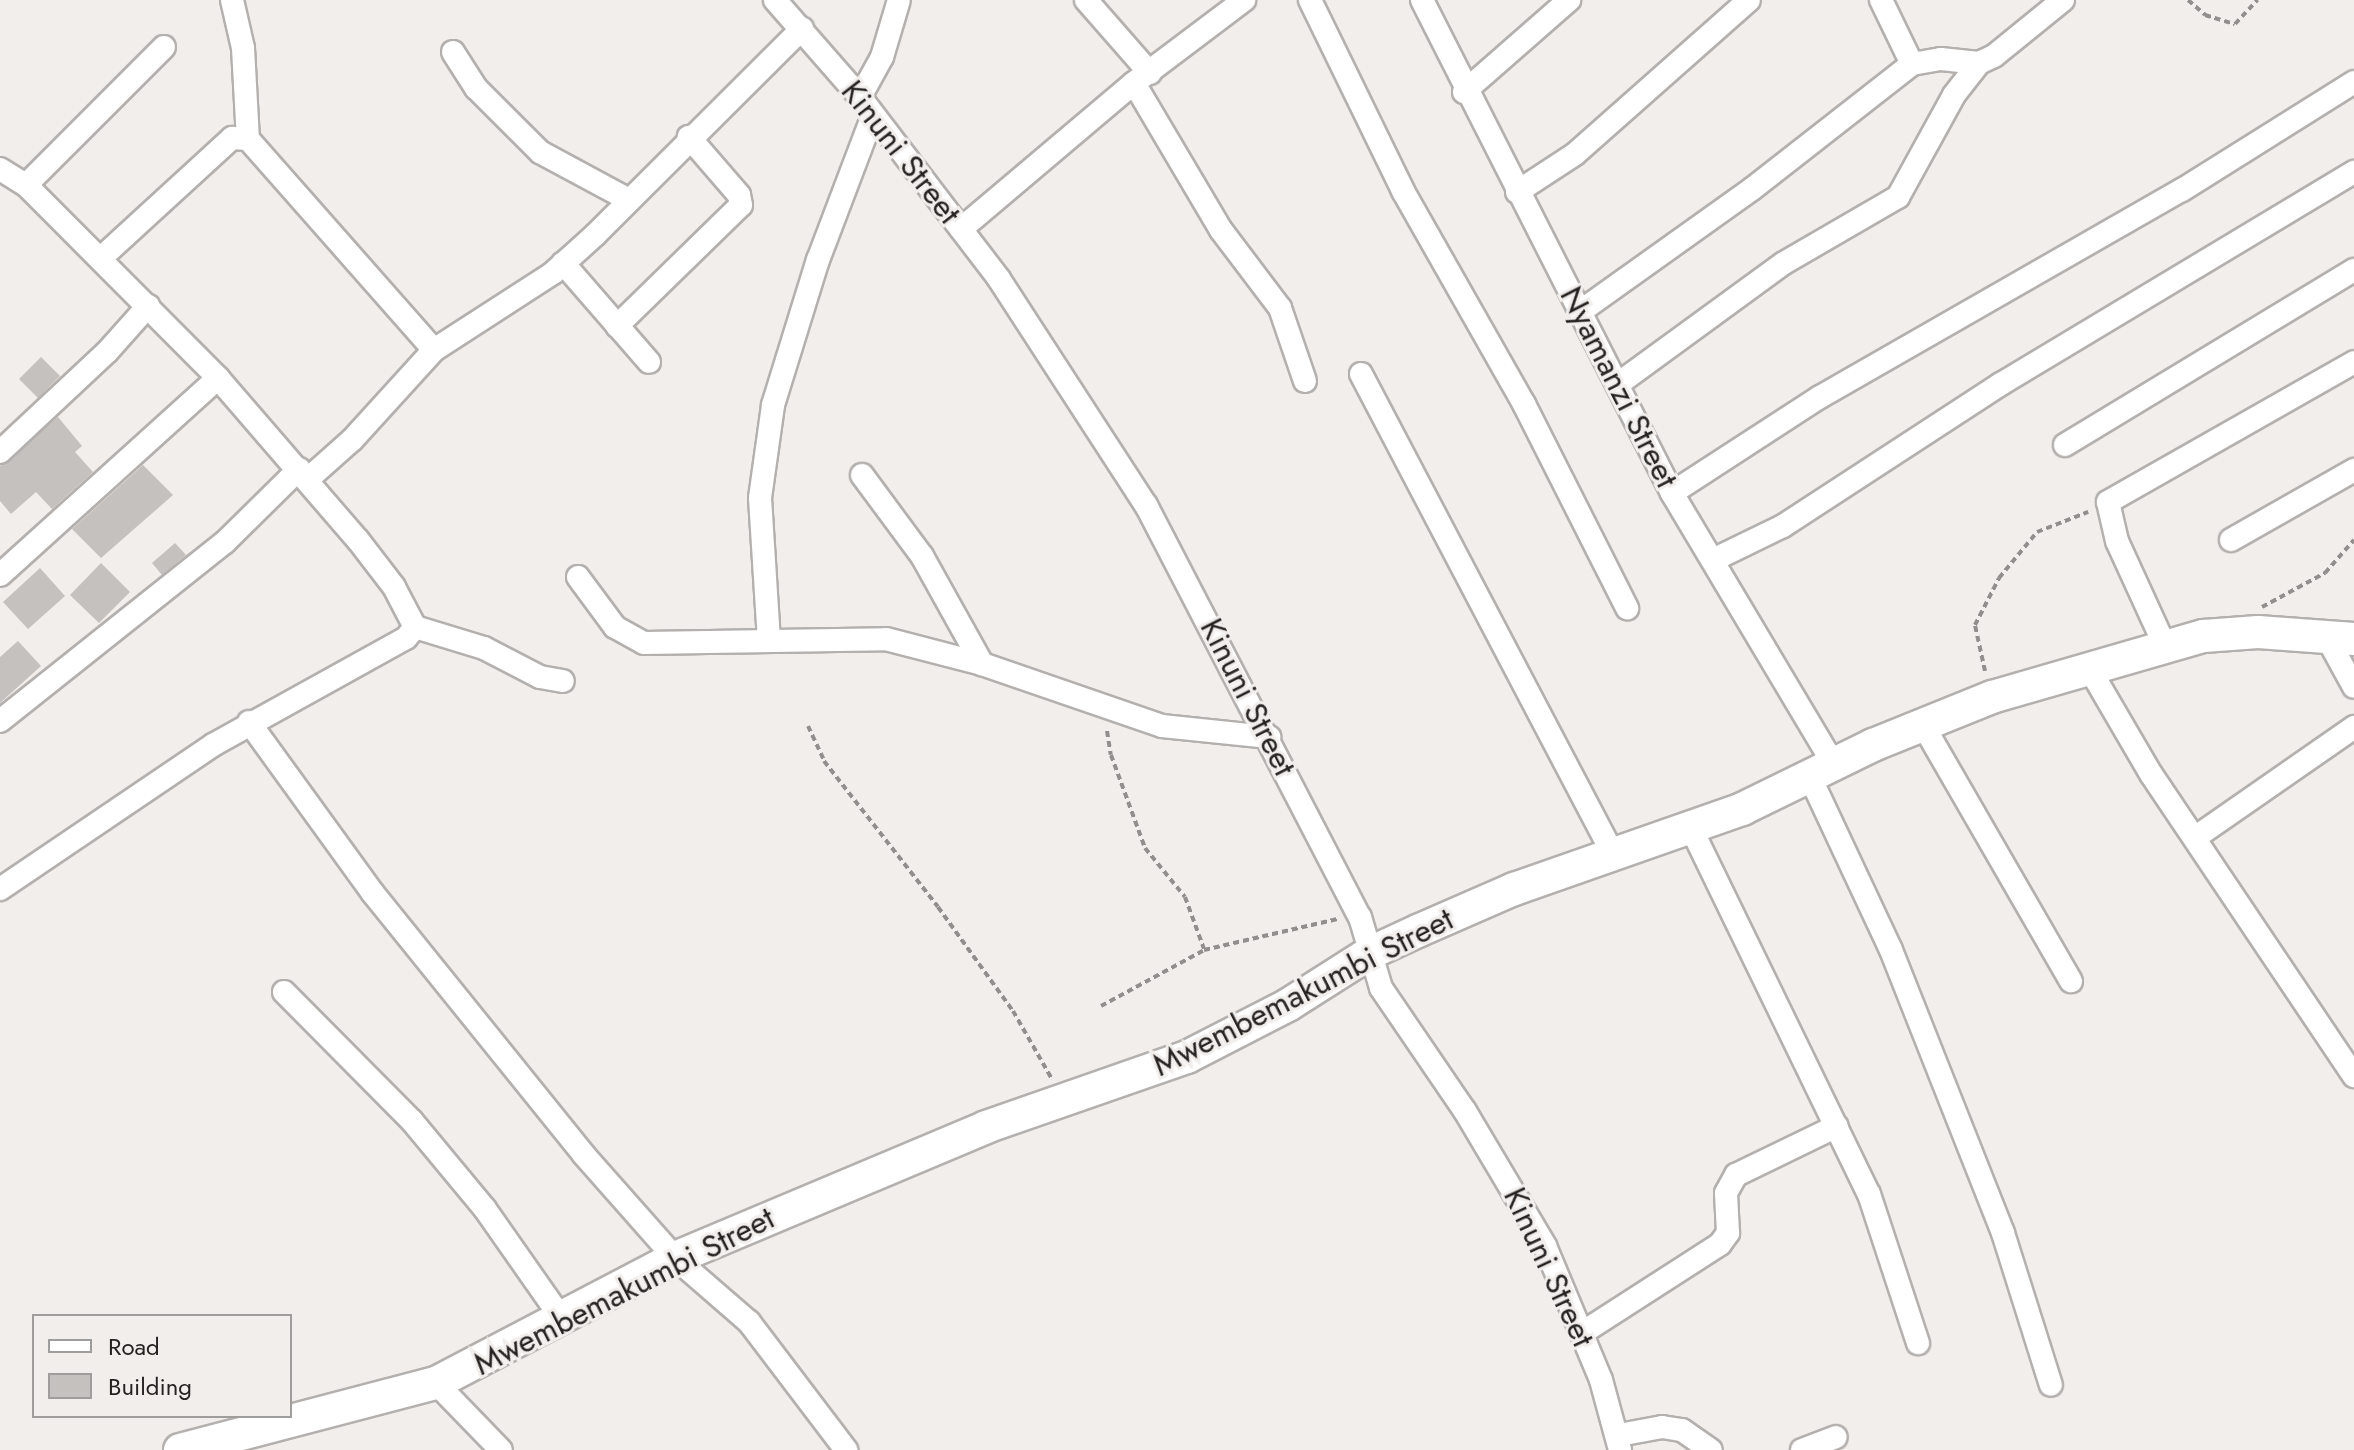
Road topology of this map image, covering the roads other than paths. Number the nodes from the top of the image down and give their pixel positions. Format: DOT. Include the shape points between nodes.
graph roads {
  1 [pos="232,0"];
  2 [pos="775,0"];
  3 [pos="899,0"];
  4 [pos="1086,0"];
  5 [pos="1310,0"];
  6 [pos="1422,0"];
  7 [pos="1569,0"];
  8 [pos="1749,0"];
  9 [pos="1881,0"];
  10 [pos="2063,0"];
  11 [pos="1242,1"];
  12 [pos="802,29"];
  13 [pos="164,47"];
  14 [pos="453,52"];
  15 [pos="1979,63"];
  16 [pos="1912,64"];
  17 [pos="1142,78"];
  18 [pos="2354,82"];
  19 [pos="1464,92"];
  20 [pos="867,106"];
  21 [pos="689,137"];
  22 [pos="248,139"];
  23 [pos="0,169"];
  24 [pos="2354,172"];
  25 [pos="26,185"];
  26 [pos="1517,192"];
  27 [pos="629,200"];
  28 [pos="961,229"];
  29 [pos="101,258"];
  30 [pos="563,263"];
  31 [pos="2354,270"];
  32 [pos="148,306"];
  33 [pos="1581,311"];
  34 [pos="617,326"];
  35 [pos="434,350"];
  36 [pos="649,362"];
  37 [pos="2354,362"];
  38 [pos="1361,374"];
  39 [pos="218,378"];
  40 [pos="1305,381"];
  41 [pos="1618,384"];
  42 [pos="2065,445"];
  43 [pos="0,452"];
  44 [pos="2354,470"];
  45 [pos="304,474"];
  46 [pos="862,475"];
  47 [pos="1672,493"];
  48 [pos="2231,540"];
  49 [pos="1713,560"];
  50 [pos="0,575"];
  51 [pos="578,577"];
  52 [pos="1627,608"];
  53 [pos="415,627"];
  54 [pos="2340,636"];
  55 [pos="769,641"];
  56 [pos="2165,646"];
  57 [pos="982,664"];
  58 [pos="2089,668"];
  59 [pos="563,681"];
  60 [pos="2354,687"];
  61 [pos="0,721"];
  62 [pos="249,722"];
  63 [pos="1923,725"];
  64 [pos="2354,727"];
  65 [pos="1269,737"];
  66 [pos="1822,770"];
  67 [pos="1691,828"];
  68 [pos="2196,837"];
  69 [pos="1613,854"];
  70 [pos="0,889"];
  71 [pos="1368,954"];
  72 [pos="2071,981"];
  73 [pos="284,992"];
  74 [pos="2354,1076"];
  75 [pos="1837,1126"];
  76 [pos="675,1258"];
  77 [pos="562,1319"];
  78 [pos="1582,1333"];
  79 [pos="1918,1343"];
  80 [pos="436,1383"];
  81 [pos="2051,1385"];
  82 [pos="1836,1437"];
  83 [pos="1620,1442"];
  84 [pos="180,1450"];
  85 [pos="501,1450"];
  86 [pos="846,1450"];
  87 [pos="1711,1450"];
  88 [pos="1802,1450"];
  1 -- 22 [label="street" via="243,48"];
  2 -- 12 [label="street, Kinuni Street"];
  3 -- 20 [label="street"];
  4 -- 17 [label="street"];
  5 -- 52 [label="street" via="1403,191 1524,404"];
  6 -- 19 [label="street, Nyamanzi Street"];
  7 -- 19 [label="street"];
  8 -- 26 [label="street" via="1575,154"];
  9 -- 16 [label="street"];
  10 -- 15 [label="street" via="2020,39"];
  11 -- 17 [label="street"];
  12 -- 20 [label="street, Kinuni Street"];
  12 -- 21 [label="street"];
  13 -- 25 [label="street"];
  14 -- 27 [label="street" via="476,88 540,152"];
  15 -- 16 [label="street" via="1941,59"];
  15 -- 41 [label="street" via="1954,95 1898,197 1784,263"];
  16 -- 33 [label="street" via="1752,189"];
  17 -- 28 [label="street"];
  17 -- 40 [label="street" via="1221,230 1280,308"];
  18 -- 47 [label="street" via="2182,190 1832,390"];
  19 -- 26 [label="street, Nyamanzi Street"];
  20 -- 28 [label="street, Kinuni Street"];
  20 -- 55 [label="street" via="773,405 760,498"];
  21 -- 27 [label="street"];
  21 -- 34 [label="street" via="741,205"];
  22 -- 29 [label="street" via="232,138"];
  22 -- 35 [label="street"];
  23 -- 25 [label="street"];
  24 -- 49 [label="street" via="2001,384 1783,526"];
  25 -- 29 [label="street"];
  26 -- 33 [label="street, Nyamanzi Street"];
  27 -- 30 [label="street"];
  28 -- 65 [label="street, Kinuni Street" via="1146,505"];
  29 -- 32 [label="street"];
  30 -- 34 [label="street"];
  30 -- 35 [label="street"];
  31 -- 42 [label="street"];
  32 -- 39 [label="street"];
  32 -- 43 [label="street"];
  33 -- 41 [label="street, Nyamanzi Street"];
  34 -- 36 [label="street"];
  35 -- 45 [label="street" via="352,440"];
  37 -- 56 [label="street" via="2108,502 2117,541"];
  38 -- 69 [label="street"];
  39 -- 45 [label="street"];
  39 -- 50 [label="street"];
  41 -- 47 [label="street, Nyamanzi Street"];
  44 -- 48 [label="street"];
  45 -- 53 [label="street" via="394,587"];
  45 -- 61 [label="street"];
  46 -- 57 [label="street" via="922,556"];
  47 -- 49 [label="street, Nyamanzi Street"];
  49 -- 66 [label="street, Nyamanzi Street"];
  51 -- 55 [label="street" via="595,605 627,638 671,645"];
  53 -- 59 [label="street" via="484,648 540,677"];
  53 -- 62 [label="street" via="406,638"];
  54 -- 56 [label="street, Mwembemakumbi Street" via="2258,632"];
  54 -- 60 [label="street"];
  55 -- 57 [label="street" via="886,639"];
  56 -- 58 [label="street, Mwembemakumbi Street"];
  57 -- 65 [label="street" via="1162,726"];
  58 -- 63 [label="street, Mwembemakumbi Street" via="1992,697"];
  58 -- 68 [label="street" via="2151,774"];
  62 -- 70 [label="street"];
  62 -- 76 [label="street" via="372,892 584,1155"];
  63 -- 66 [label="street, Mwembemakumbi Street"];
  63 -- 72 [label="street"];
  64 -- 68 [label="street"];
  65 -- 71 [label="street, Kinuni Street" via="1360,917"];
  66 -- 67 [label="street, Mwembemakumbi Street"];
  66 -- 81 [label="street, Nyamanzi Street" via="2003,1233"];
  67 -- 69 [label="street, Mwembemakumbi Street"];
  67 -- 75 [label="street"];
  68 -- 74 [label="street"];
  69 -- 71 [label="street, Mwembemakumbi Street" via="1494,897"];
  71 -- 76 [label="street, Mwembemakumbi Street" via="1288,1005 1187,1057 1063,1098"];
  71 -- 78 [label="street, Kinuni Street" via="1381,988 1523,1206"];
  73 -- 77 [label="street" via="412,1121 501,1230"];
  75 -- 78 [label="street" via="1736,1175 1726,1193 1728,1233 1720,1244"];
  75 -- 79 [label="street" via="1869,1194"];
  76 -- 77 [label="street, Mwembemakumbi Street"];
  76 -- 86 [label="street" via="749,1322"];
  77 -- 80 [label="street, Mwembemakumbi Street"];
  78 -- 83 [label="street, Kinuni Street"];
  80 -- 84 [label="street, Mwembemakumbi Street"];
  80 -- 85 [label="street"];
  82 -- 88 [label="street"];
  83 -- 87 [label="street" via="1662,1427 1682,1430"];
}
